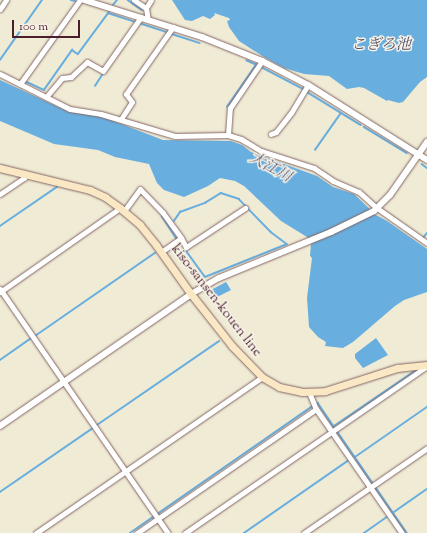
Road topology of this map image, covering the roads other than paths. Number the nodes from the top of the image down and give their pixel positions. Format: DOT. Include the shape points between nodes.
graph roads {
  1 [pos="6,0"];
  2 [pos="80,0"];
  3 [pos="84,0"];
  4 [pos="134,0"];
  5 [pos="151,0"];
  6 [pos="146,8"];
  7 [pos="0,9"];
  8 [pos="141,18"];
  9 [pos="148,20"];
  10 [pos="173,27"];
  11 [pos="262,61"];
  12 [pos="0,74"];
  13 [pos="20,84"];
  14 [pos="308,86"];
  15 [pos="46,97"];
  16 [pos="121,119"];
  17 [pos="271,134"];
  18 [pos="228,136"];
  19 [pos="427,142"];
  20 [pos="418,154"];
  21 [pos="427,160"];
  22 [pos="0,168"];
  23 [pos="25,174"];
  24 [pos="0,194"];
  25 [pos="245,208"];
  26 [pos="122,209"];
  27 [pos="375,209"];
  28 [pos="180,238"];
  29 [pos="427,243"];
  30 [pos="161,252"];
  31 [pos="0,291"];
  32 [pos="191,294"];
  33 [pos="427,366"];
  34 [pos="262,377"];
  35 [pos="64,382"];
  36 [pos="309,392"];
  37 [pos="316,408"];
  38 [pos="0,426"];
  39 [pos="334,430"];
  40 [pos="427,448"];
  41 [pos="126,471"];
  42 [pos="373,486"];
  43 [pos="157,516"];
  44 [pos="36,533"];
  45 [pos="137,533"];
  46 [pos="168,533"];
  47 [pos="185,533"];
  48 [pos="304,533"];
  49 [pos="402,533"];
  1 -- 7 [label="street"];
  2 -- 13 [label="street"];
  3 -- 8 [label="street"];
  4 -- 6 [label="street"];
  5 -- 6 [label="street"];
  6 -- 9 [label="street"];
  8 -- 9 [label="street"];
  8 -- 15 [label="street" via="103,71 88,62 71,77 62,78"];
  9 -- 10 [label="street"];
  10 -- 11 [label="street"];
  10 -- 16 [label="street" via="126,94 132,102"];
  11 -- 14 [label="street"];
  11 -- 18 [label="street" via="230,108"];
  12 -- 13 [label="street"];
  13 -- 15 [label="street"];
  14 -- 17 [label="street" via="291,113 276,132"];
  14 -- 20 [label="street"];
  15 -- 16 [label="street" via="70,109"];
  16 -- 18 [label="street" via="175,136"];
  18 -- 27 [label="street" via="241,139 261,151 314,168 333,181 359,192"];
  19 -- 20 [label="street"];
  20 -- 21 [label="street"];
  20 -- 27 [label="street" via="390,195"];
  22 -- 23 [label="main road, kiso-sansen-kouen line"];
  23 -- 24 [label="street" via="24,178"];
  23 -- 26 [label="main road, kiso-sansen-kouen line" via="90,190"];
  25 -- 28 [label="street" via="186,246"];
  26 -- 28 [label="street" via="140,189 163,213"];
  26 -- 30 [label="main road, kiso-sansen-kouen line" via="140,225"];
  26 -- 31 [label="street"];
  27 -- 29 [label="street"];
  27 -- 32 [label="street" via="350,223 218,278"];
  28 -- 30 [label="street"];
  30 -- 32 [label="main road, kiso-sansen-kouen line"];
  31 -- 35 [label="street"];
  32 -- 34 [label="main road, kiso-sansen-kouen line" via="232,346"];
  32 -- 35 [label="street"];
  33 -- 36 [label="main road, kiso-sansen-kouen line" via="397,368 344,386"];
  33 -- 39 [label="street"];
  34 -- 36 [label="main road, kiso-sansen-kouen line" via="279,387"];
  34 -- 41 [label="street"];
  35 -- 38 [label="street"];
  35 -- 41 [label="street"];
  36 -- 37 [label="street"];
  37 -- 39 [label="street"];
  37 -- 43 [label="street"];
  39 -- 42 [label="street"];
  39 -- 47 [label="street"];
  40 -- 42 [label="street"];
  41 -- 43 [label="street"];
  41 -- 44 [label="street"];
  42 -- 48 [label="street"];
  42 -- 49 [label="street"];
  43 -- 45 [label="street"];
  43 -- 46 [label="street"];
}
